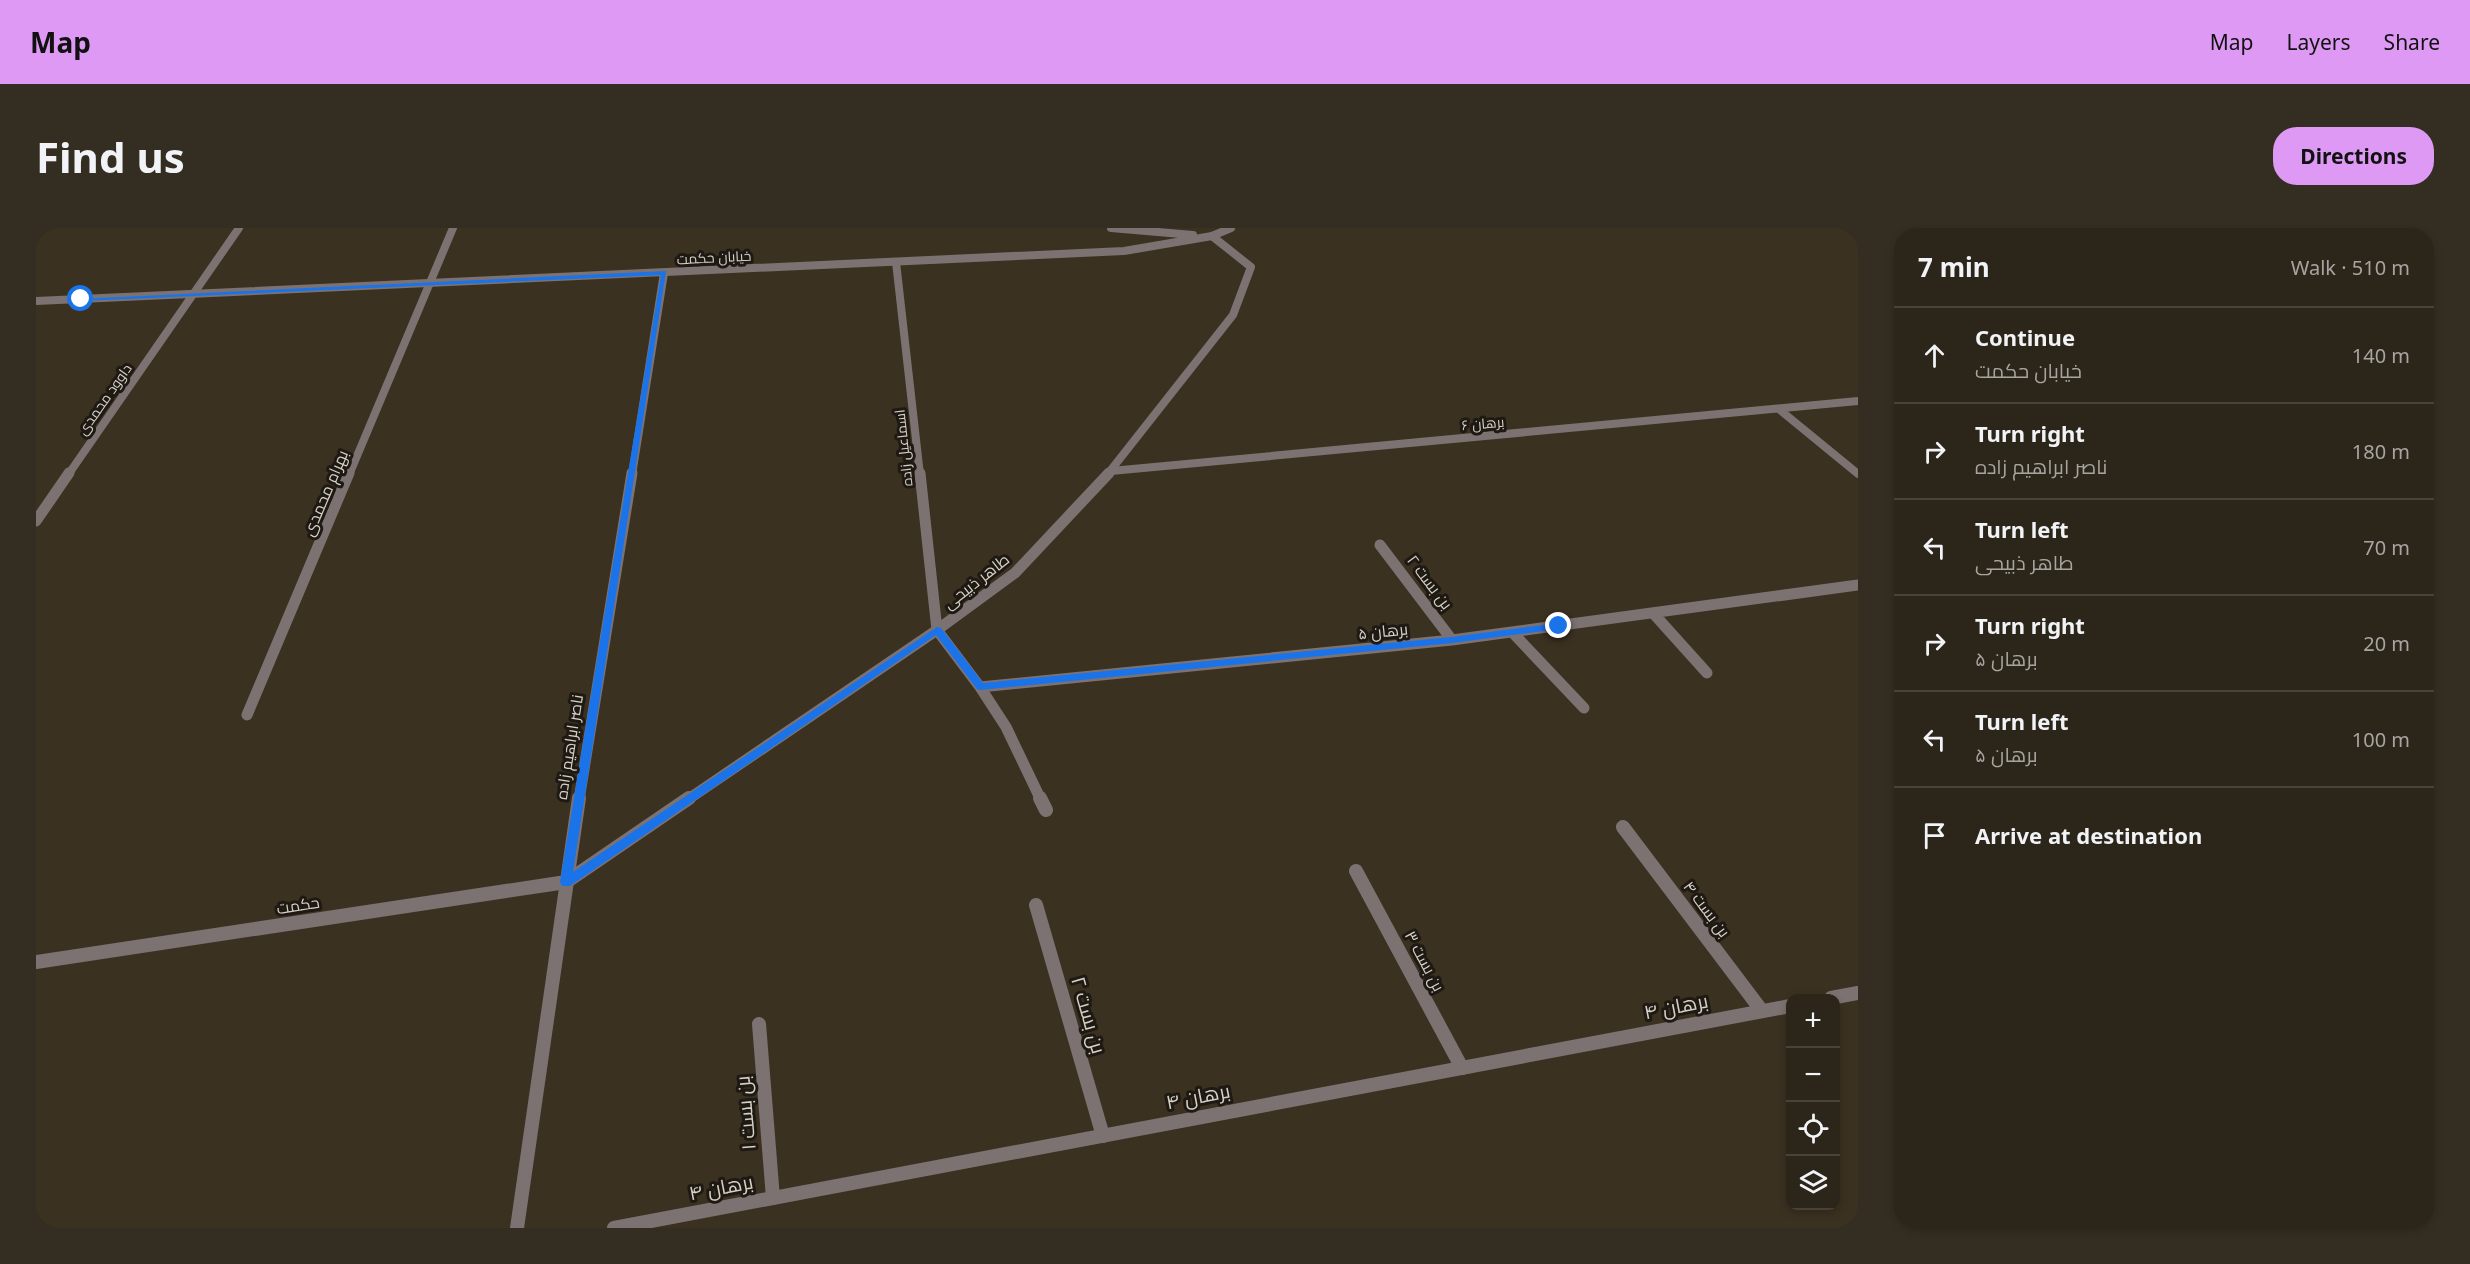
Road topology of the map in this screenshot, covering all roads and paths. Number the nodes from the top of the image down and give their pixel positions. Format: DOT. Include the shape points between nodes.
graph roads {
  1 [pos="239,228"];
  2 [pos="453,228"];
  3 [pos="1111,228"];
  4 [pos="1231,228"];
  5 [pos="1212,236"];
  6 [pos="896,262"];
  7 [pos="664,273"];
  8 [pos="430,283"];
  9 [pos="193,294"];
  10 [pos="36,301"];
  11 [pos="1858,401"];
  12 [pos="1780,410"];
  13 [pos="1111,471"];
  14 [pos="1858,474"];
  15 [pos="36,520"];
  16 [pos="1380,544"];
  17 [pos="1858,585"];
  18 [pos="1653,613"];
  19 [pos="937,630"];
  20 [pos="1512,633"];
  21 [pos="1452,640"];
  22 [pos="1707,673"];
  23 [pos="980,687"];
  24 [pos="1584,708"];
  25 [pos="247,715"];
  26 [pos="1046,810"];
  27 [pos="1623,827"];
  28 [pos="1356,872"];
  29 [pos="566,882"];
  30 [pos="1035,905"];
  31 [pos="36,962"];
  32 [pos="1858,993"];
  33 [pos="1840,997"];
  34 [pos="1786,1007"];
  35 [pos="1762,1011"];
  36 [pos="759,1024"];
  37 [pos="1462,1068"];
  38 [pos="1103,1136"];
  39 [pos="773,1198"];
  40 [pos="517,1228"];
  41 [pos="614,1228"];
  1 -- 9 [label="street, داوود محمدی"];
  2 -- 8 [label="street, بهرام محمدی"];
  3 -- 5 [label="street"];
  4 -- 5 [label="street"];
  5 -- 6 [label="street, خیابان حکمت" via="1124,251"];
  5 -- 13 [label="street, طاهر ذبیحی" via="1251,267 1233,315"];
  6 -- 7 [label="street, خیابان حکمت"];
  6 -- 19 [label="street, اسماعیل زاده"];
  7 -- 8 [label="street, خیابان حکمت"];
  7 -- 29 [label="street, ناصر ابراهیم زاده"];
  8 -- 9 [label="street, خیابان حکمت"];
  8 -- 25 [label="street, بهرام محمدی"];
  9 -- 10 [label="street, خیابان حکمت"];
  9 -- 15 [label="street, داوود محمدی"];
  11 -- 12 [label="street, برهان ۶"];
  12 -- 13 [label="street, برهان ۶"];
  12 -- 14 [label="street"];
  13 -- 19 [label="street, طاهر ذبیحی" via="1015,573"];
  16 -- 21 [label="street, بن بست ۲"];
  17 -- 18 [label="street, برهان ۵"];
  18 -- 20 [label="street, برهان ۵"];
  18 -- 22 [label="street"];
  19 -- 23 [label="street"];
  19 -- 29 [label="street, طاهر ذبیحی"];
  20 -- 21 [label="street, برهان ۵"];
  20 -- 24 [label="street"];
  21 -- 23 [label="street, برهان ۵"];
  23 -- 26 [label="street" via="1006,727"];
  27 -- 35 [label="street, بن بست ۴"];
  28 -- 37 [label="street, بن بست ۳"];
  29 -- 31 [label="street, حکمت"];
  29 -- 40 [label="street, ناصر ابراهیم زاده"];
  30 -- 38 [label="street, بن بست ۲"];
  32 -- 33 [label="street"];
  34 -- 35 [label="street, برهان ۴"];
  35 -- 37 [label="street, برهان ۴"];
  36 -- 39 [label="street, بن بست ۱"];
  37 -- 38 [label="street, برهان ۴"];
  38 -- 39 [label="street, برهان ۴"];
  39 -- 41 [label="street, برهان ۴"];
}
